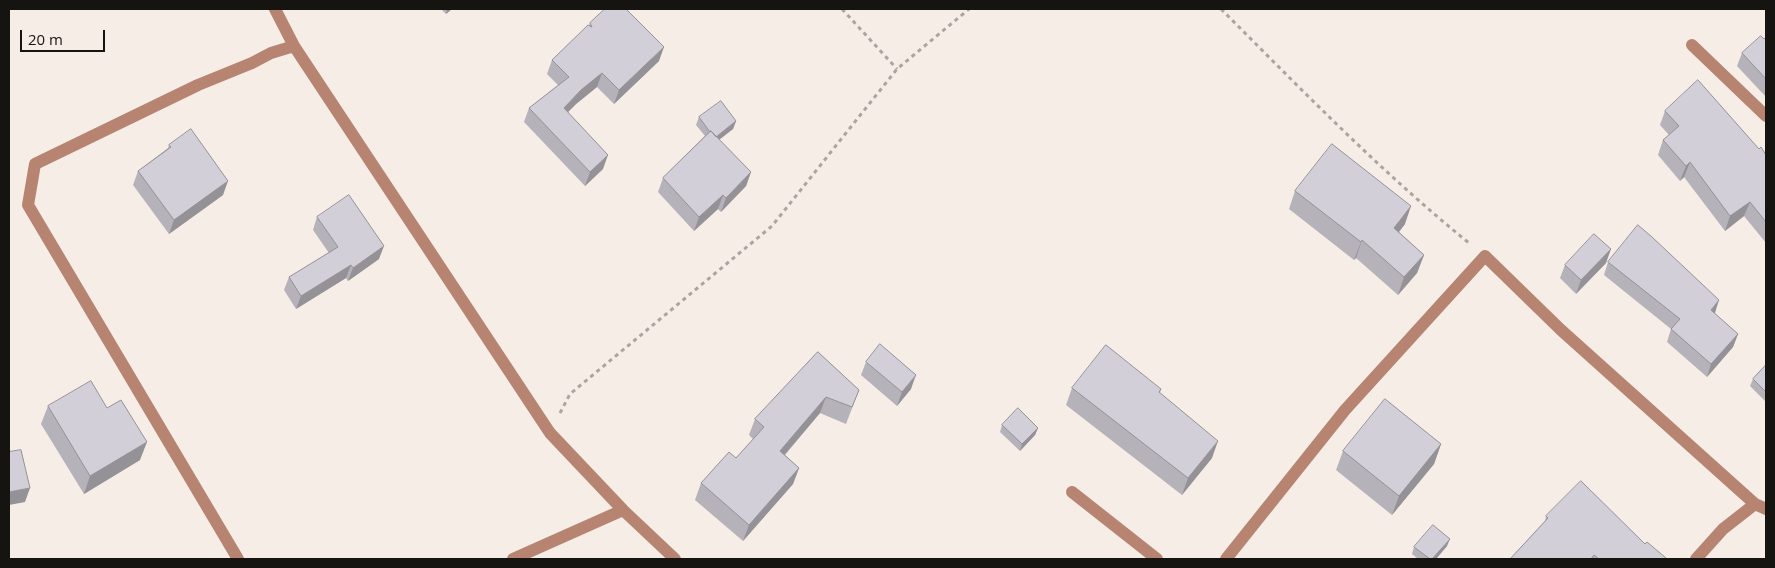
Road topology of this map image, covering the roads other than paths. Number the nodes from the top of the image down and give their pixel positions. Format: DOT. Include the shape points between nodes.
graph roads {
  1 [pos="275,9"];
  2 [pos="1692,45"];
  3 [pos="294,46"];
  4 [pos="1766,116"];
  5 [pos="1072,492"];
  6 [pos="1761,507"];
  7 [pos="623,510"];
  8 [pos="238,559"];
  9 [pos="513,559"];
  10 [pos="675,559"];
  11 [pos="1157,559"];
  12 [pos="1226,559"];
  13 [pos="1696,559"];
  1 -- 3 [label="street"];
  2 -- 4 [label="street"];
  3 -- 7 [label="street" via="550,433"];
  3 -- 8 [label="street" via="198,84 35,164 28,204"];
  5 -- 11 [label="street"];
  6 -- 12 [label="street" via="1561,330 1485,256 1345,410"];
  6 -- 13 [label="street" via="1723,529"];
  7 -- 9 [label="street"];
  7 -- 10 [label="street"];
}
